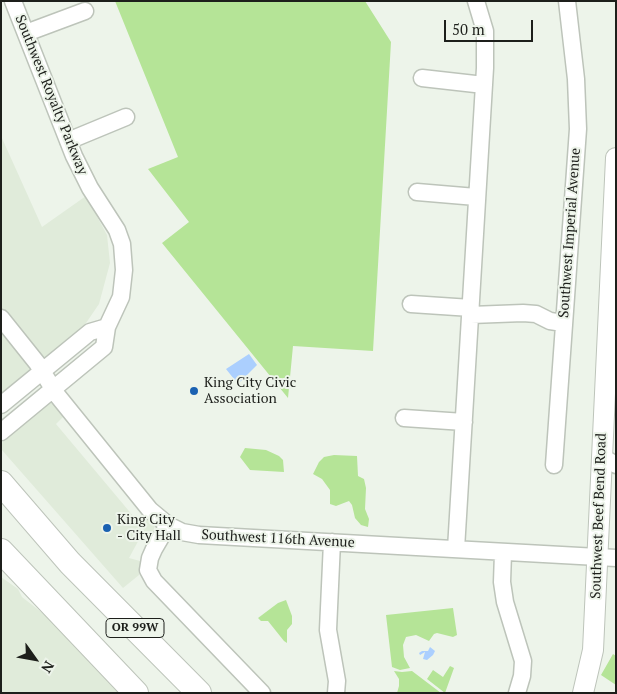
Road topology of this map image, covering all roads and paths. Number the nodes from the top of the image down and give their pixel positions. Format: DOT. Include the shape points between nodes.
graph roads {
  1 [pos="13,1"];
  2 [pos="476,1"];
  3 [pos="567,1"];
  4 [pos="84,11"];
  5 [pos="26,33"];
  6 [pos="422,78"];
  7 [pos="484,85"];
  8 [pos="126,117"];
  9 [pos="68,141"];
  10 [pos="616,158"];
  11 [pos="417,192"];
  12 [pos="476,197"];
  13 [pos="412,304"];
  14 [pos="471,311"];
  15 [pos="1,318"];
  16 [pos="563,322"];
  17 [pos="107,326"];
  18 [pos="42,371"];
  19 [pos="53,389"];
  20 [pos="1,405"];
  21 [pos="404,418"];
  22 [pos="464,422"];
  23 [pos="1,432"];
  24 [pos="609,460"];
  25 [pos="554,465"];
  26 [pos="1,483"];
  27 [pos="168,525"];
  28 [pos="332,542"];
  29 [pos="456,549"];
  30 [pos="1,551"];
  31 [pos="503,553"];
  32 [pos="606,558"];
  33 [pos="136,693"];
  34 [pos="199,693"];
  35 [pos="262,693"];
  36 [pos="336,693"];
  37 [pos="516,693"];
  38 [pos="583,693"];
  1 -- 5 [label="street, Southwest Royalty Parkway"];
  2 -- 7 [label="street" via="485,31"];
  3 -- 16 [label="street, Southwest Imperial Avenue" via="578,129"];
  4 -- 5 [label="street"];
  5 -- 9 [label="street, Southwest Royalty Parkway"];
  6 -- 7 [label="street"];
  7 -- 12 [label="street"];
  8 -- 9 [label="street"];
  9 -- 17 [label="street, Southwest Royalty Parkway" via="122,244 121,297"];
  10 -- 24 [label="main road, Southwest Beef Bend Road"];
  11 -- 12 [label="street"];
  12 -- 14 [label="street"];
  13 -- 14 [label="street"];
  14 -- 16 [label="street" via="523,312"];
  14 -- 22 [label="street"];
  15 -- 18 [label="street, Southwest 116th Avenue"];
  16 -- 25 [label="street, Southwest Imperial Avenue"];
  17 -- 18 [label="street" via="90,332"];
  17 -- 19 [label="street, Southwest Royalty Parkway" via="104,347"];
  18 -- 19 [label="street, Southwest 116th Avenue"];
  18 -- 20 [label="street"];
  19 -- 23 [label="street, Southwest Royalty Parkway"];
  19 -- 27 [label="street, Southwest 116th Avenue" via="150,510"];
  21 -- 22 [label="street"];
  22 -- 29 [label="street"];
  24 -- 32 [label="main road, Southwest Beef Bend Road"];
  26 -- 34 [label="highway, OR 99W" via="70,562"];
  27 -- 28 [label="street, Southwest 116th Avenue" via="199,535"];
  27 -- 35 [label="street" via="154,549 148,570 154,581"];
  28 -- 29 [label="street, Southwest 116th Avenue"];
  28 -- 36 [label="street" via="328,630 337,681"];
  29 -- 31 [label="street, Southwest 116th Avenue"];
  30 -- 33 [label="highway, OR 99W"];
  31 -- 32 [label="street, Southwest 116th Avenue"];
  31 -- 37 [label="street" via="505,602 523,661"];
  32 -- 38 [label="main road, Southwest Beef Bend Road"];
}
